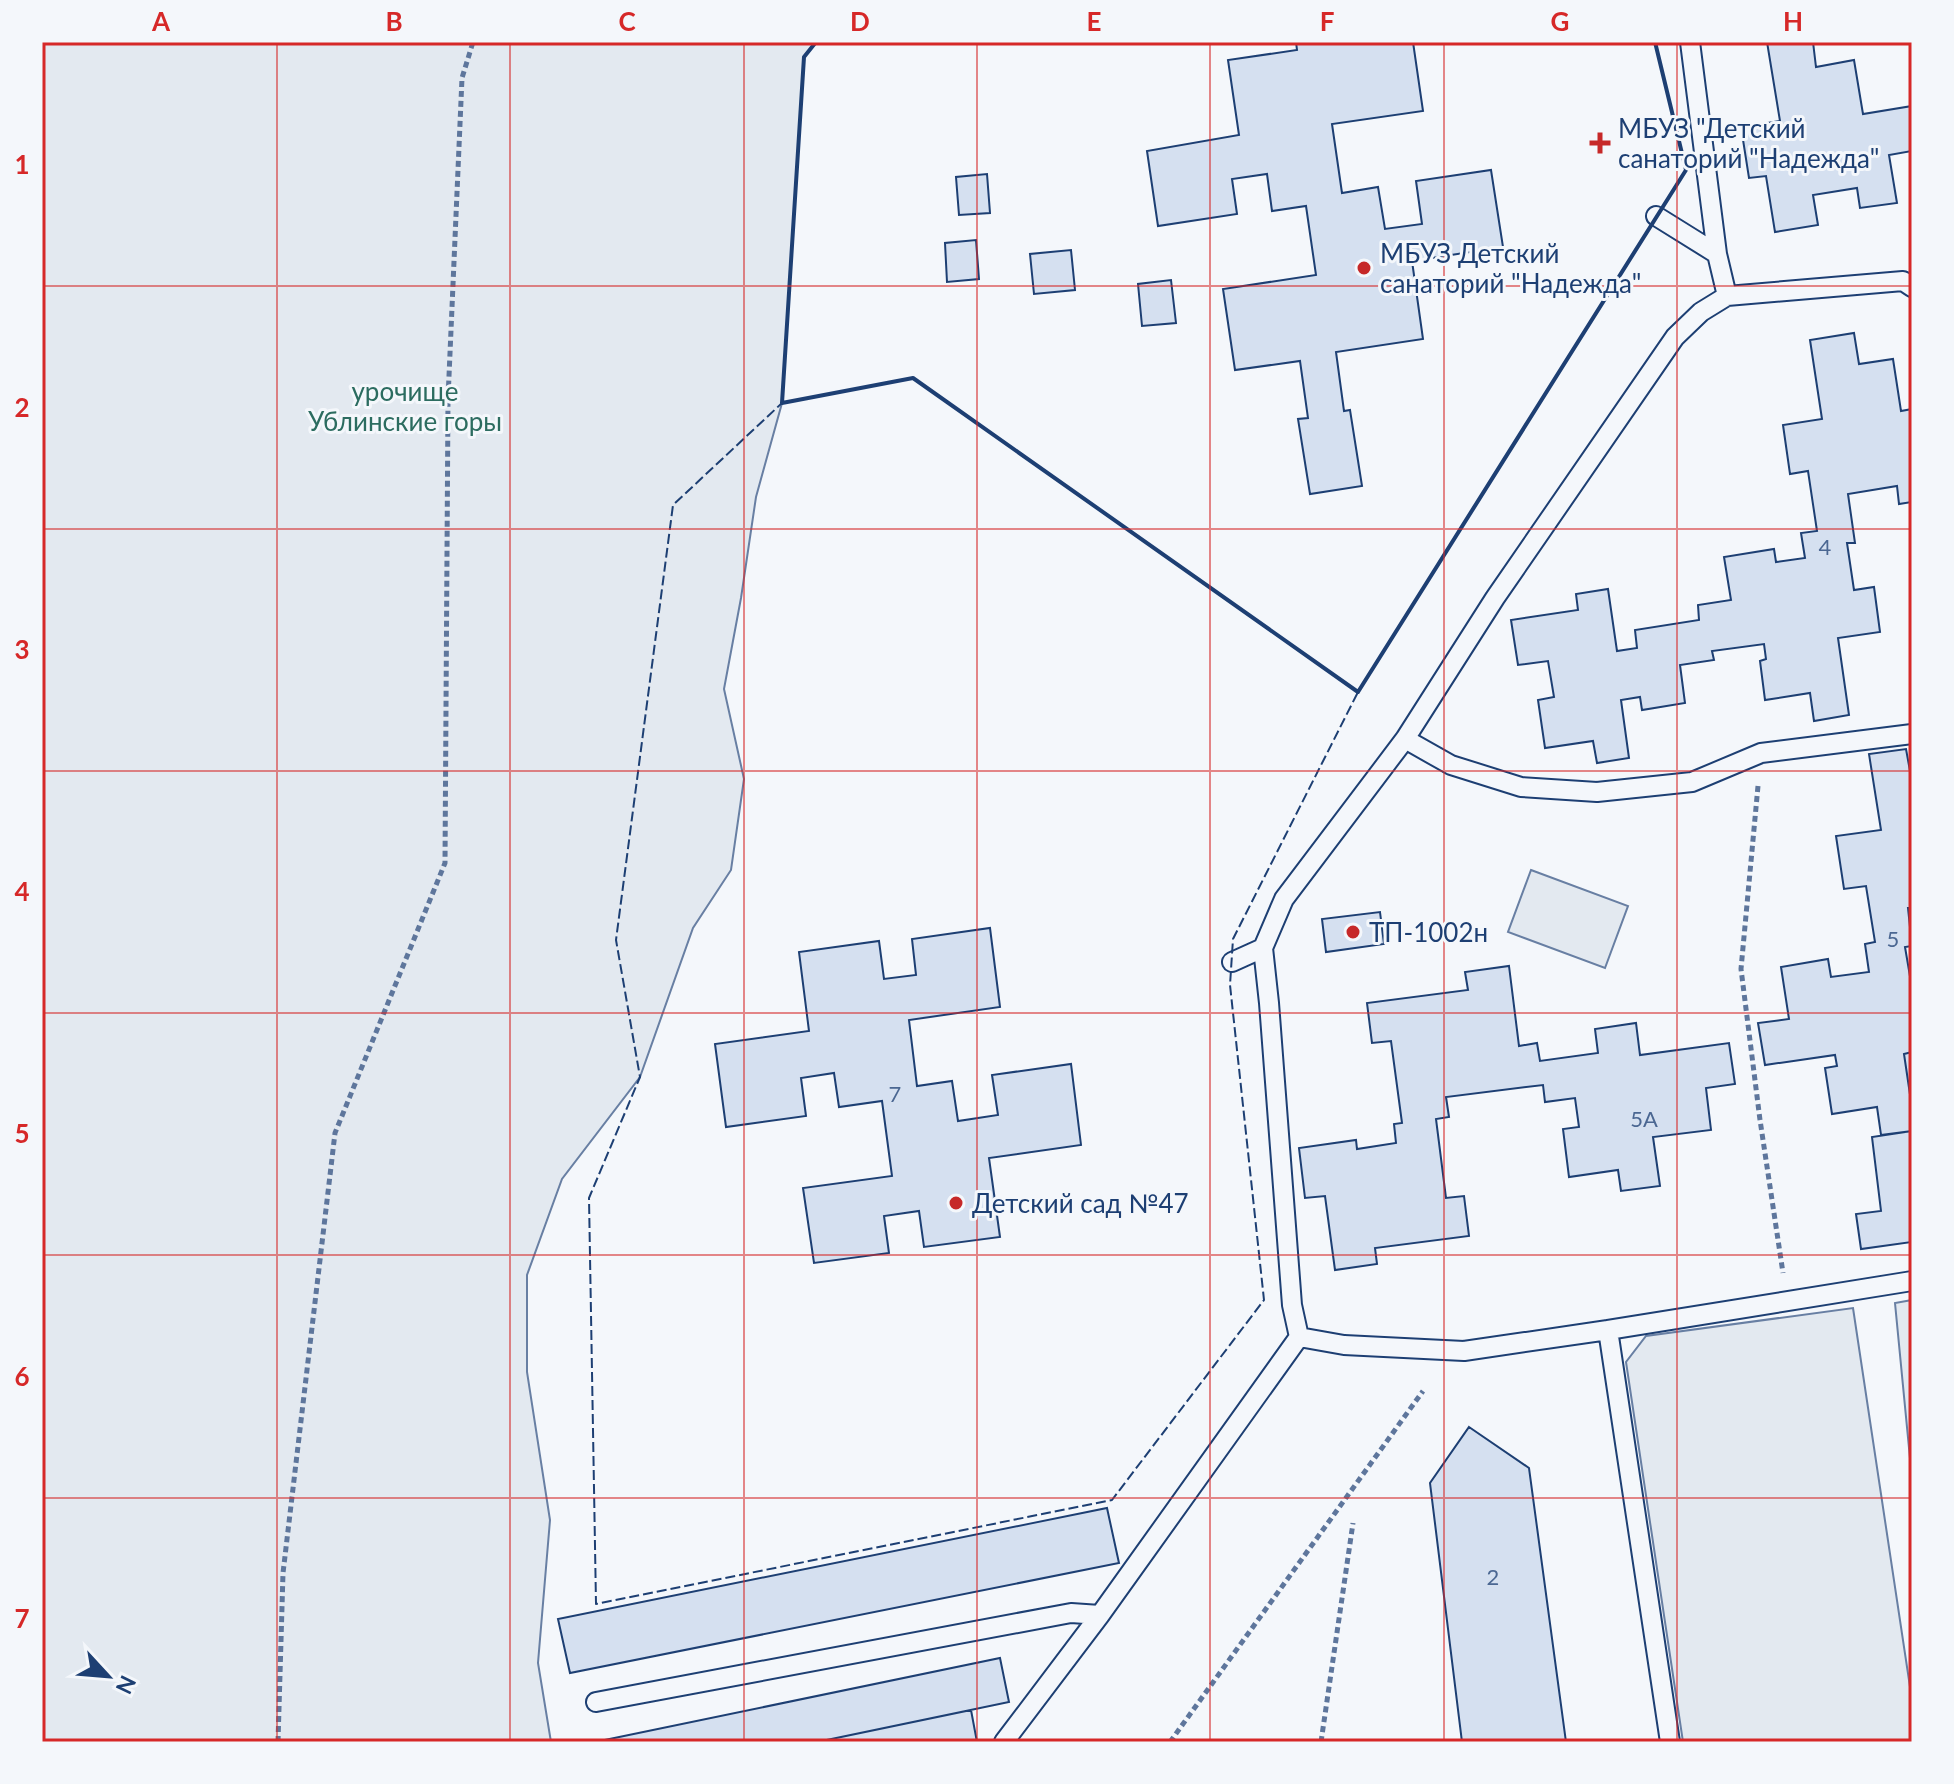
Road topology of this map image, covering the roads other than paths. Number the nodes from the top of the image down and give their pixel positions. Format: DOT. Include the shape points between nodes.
graph roads {
  1 [pos="1690,42"];
  2 [pos="1656,216"];
  3 [pos="1717,254"];
  4 [pos="1912,287"];
  5 [pos="1727,296"];
  6 [pos="1912,734"];
  7 [pos="1405,739"];
  8 [pos="1263,948"];
  9 [pos="1232,962"];
  10 [pos="1912,1281"];
  11 [pos="1608,1330"];
  12 [pos="1299,1337"];
  13 [pos="1100,1615"];
  14 [pos="596,1702"];
  15 [pos="1004,1742"];
  16 [pos="1670,1742"];
  1 -- 3 [label="lane"];
  2 -- 3 [label="lane"];
  3 -- 5 [label="lane"];
  4 -- 5 [label="lane" via="1903,281"];
  5 -- 7 [label="lane" via="1675,337"];
  6 -- 7 [label="lane" via="1761,753 1692,782 1597,792 1521,787 1451,765"];
  7 -- 8 [label="lane" via="1284,899"];
  8 -- 9 [label="lane"];
  8 -- 12 [label="lane" via="1292,1305"];
  10 -- 11 [label="lane"];
  11 -- 12 [label="lane" via="1464,1351 1344,1345"];
  11 -- 16 [label="lane"];
  12 -- 13 [label="lane"];
  13 -- 14 [label="lane" via="1071,1613"];
  13 -- 15 [label="lane"];
}
